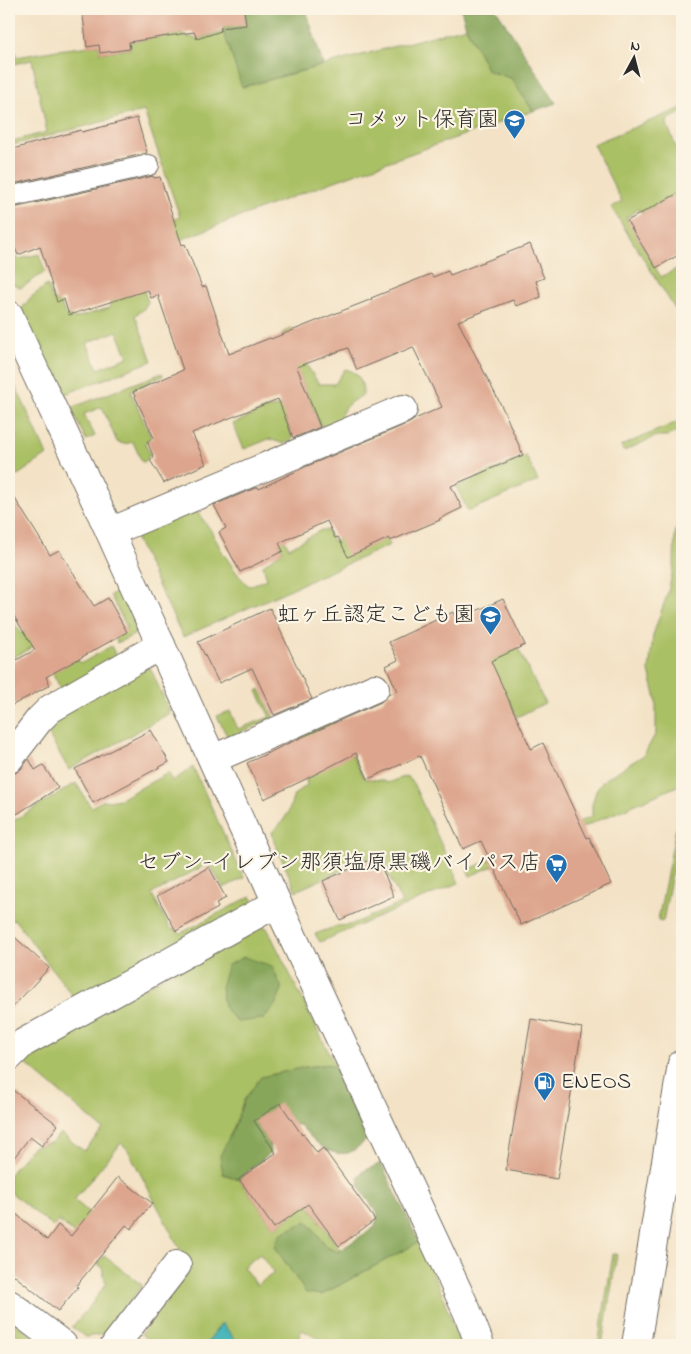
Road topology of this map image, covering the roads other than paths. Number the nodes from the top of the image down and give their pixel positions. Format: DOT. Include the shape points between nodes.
graph roads {
  1 [pos="149,165"];
  2 [pos="9,197"];
  3 [pos="9,315"];
  4 [pos="403,409"];
  5 [pos="110,532"];
  6 [pos="161,645"];
  7 [pos="375,688"];
  8 [pos="9,759"];
  9 [pos="212,759"];
  10 [pos="277,903"];
  11 [pos="9,1057"];
  12 [pos="682,1064"];
  13 [pos="177,1265"];
  14 [pos="9,1304"];
  15 [pos="63,1345"];
  16 [pos="115,1345"];
  17 [pos="480,1345"];
  18 [pos="636,1345"];
  1 -- 2 [label="lane"];
  3 -- 5 [label="main road"];
  4 -- 5 [label="main road"];
  5 -- 6 [label="main road"];
  6 -- 8 [label="main road" via="50,709"];
  6 -- 9 [label="main road"];
  7 -- 9 [label="main road"];
  9 -- 10 [label="main road"];
  10 -- 11 [label="main road" via="23,1043"];
  10 -- 17 [label="main road"];
  12 -- 18 [label="main road"];
  13 -- 16 [label="main road"];
  14 -- 15 [label="main road"];
}
